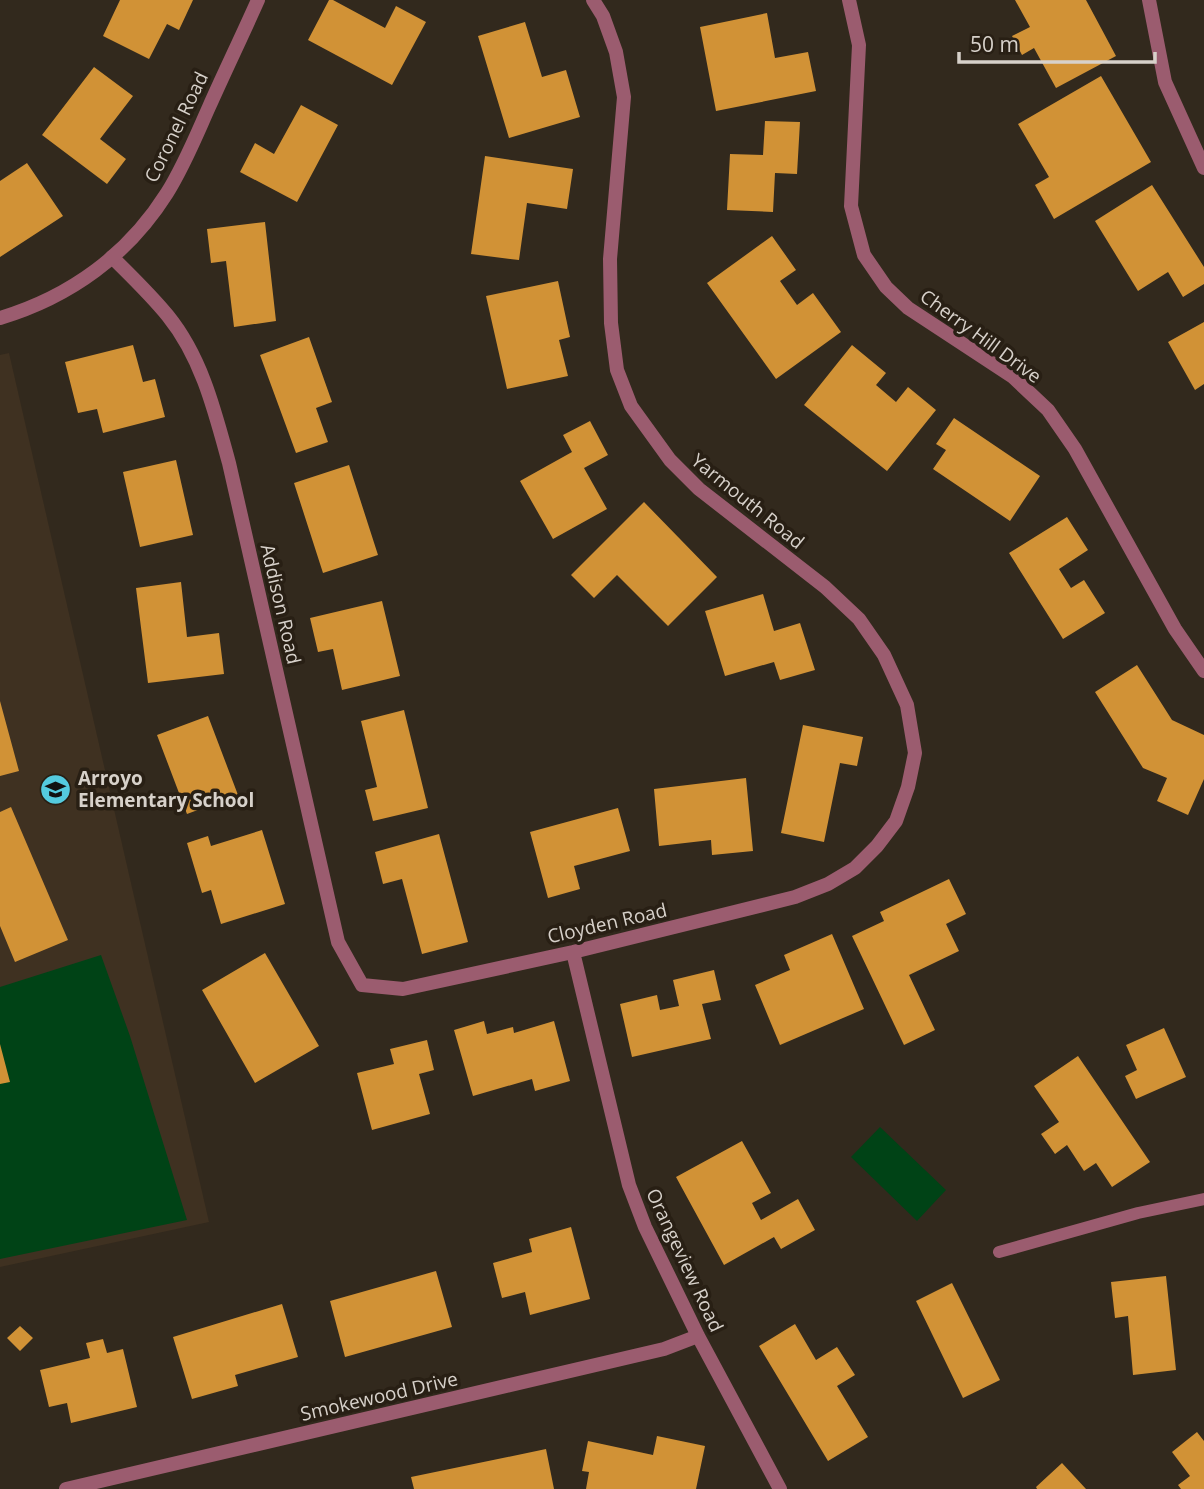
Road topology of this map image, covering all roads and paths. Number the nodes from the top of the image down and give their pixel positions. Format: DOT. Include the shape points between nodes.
graph roads {
  1 [pos="258,0"];
  2 [pos="593,0"];
  3 [pos="849,0"];
  4 [pos="1150,0"];
  5 [pos="1204,168"];
  6 [pos="113,257"];
  7 [pos="0,318"];
  8 [pos="1204,671"];
  9 [pos="855,868"];
  10 [pos="573,951"];
  11 [pos="362,985"];
  12 [pos="1204,1199"];
  13 [pos="999,1252"];
  14 [pos="698,1336"];
  15 [pos="66,1489"];
  16 [pos="780,1489"];
  1 -- 6 [label="street, Coronel Road" via="166,193"];
  2 -- 9 [label="street, Yarmouth Road" via="617,52 624,97 610,259 611,323 617,370 631,406 670,460 699,489 859,619 884,655 907,705 915,753 908,787 896,821"];
  3 -- 8 [label="street, Cherry Hill Drive" via="859,45 851,206 864,255 886,287 908,308 1013,377 1048,410"];
  4 -- 5 [label="street" via="1164,82"];
  6 -- 7 [label="street, Coronel Road" via="65,291"];
  6 -- 11 [label="street, Addison Road" via="169,317 211,396 338,942"];
  9 -- 10 [label="street, Cloyden Road" via="795,897"];
  10 -- 11 [label="street, Cloyden Road" via="403,989"];
  10 -- 14 [label="street, Orangeview Road" via="629,1185"];
  12 -- 13 [label="lane"];
  14 -- 15 [label="street, Smokewood Drive" via="664,1349"];
  14 -- 16 [label="street, Orangeview Road"];
}
